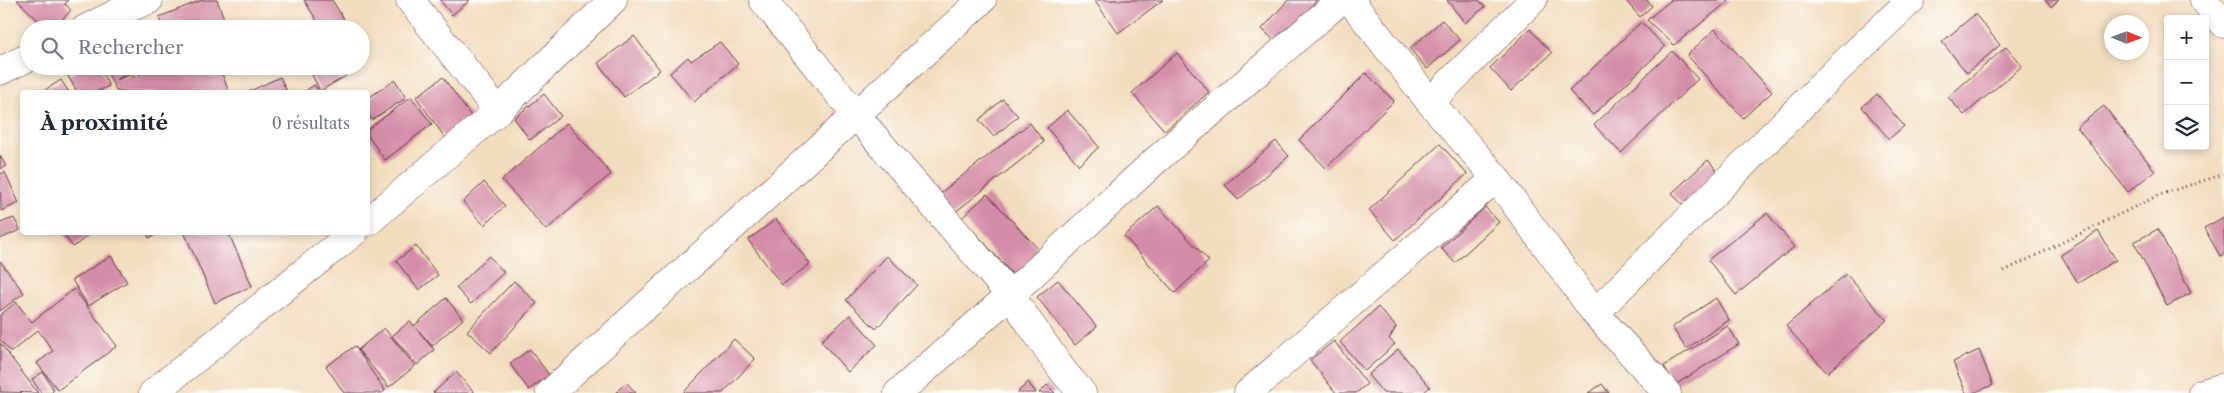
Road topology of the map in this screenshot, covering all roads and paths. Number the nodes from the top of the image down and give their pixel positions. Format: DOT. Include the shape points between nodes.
graph roads {
  1 [pos="149,0"];
  2 [pos="410,0"];
  3 [pos="613,0"];
  4 [pos="763,0"];
  5 [pos="982,0"];
  6 [pos="1341,0"];
  7 [pos="1350,0"];
  8 [pos="1533,0"];
  9 [pos="1911,0"];
  10 [pos="2204,0"];
  11 [pos="103,20"];
  12 [pos="2224,24"];
  13 [pos="20,61"];
  14 [pos="0,71"];
  15 [pos="1430,102"];
  16 [pos="498,111"];
  17 [pos="855,114"];
  18 [pos="2224,174"];
  19 [pos="1496,178"];
  20 [pos="370,220"];
  21 [pos="350,235"];
  22 [pos="2004,271"];
  23 [pos="1010,295"];
  24 [pos="1595,313"];
  25 [pos="2224,387"];
  26 [pos="153,393"];
  27 [pos="550,393"];
  28 [pos="898,393"];
  29 [pos="1082,393"];
  30 [pos="1248,393"];
  31 [pos="1667,393"];
  32 [pos="2202,393"];
  1 -- 11 [label="street"];
  2 -- 16 [label="street"];
  3 -- 16 [label="street"];
  4 -- 17 [label="street"];
  5 -- 17 [label="street"];
  6 -- 23 [label="street" via="1155,161"];
  7 -- 15 [label="street"];
  8 -- 15 [label="street"];
  9 -- 24 [label="street"];
  10 -- 12 [label="street"];
  13 -- 14 [label="street"];
  15 -- 19 [label="street"];
  16 -- 20 [label="street"];
  17 -- 23 [label="street"];
  17 -- 27 [label="street"];
  18 -- 22 [label="path" via="2159,194"];
  19 -- 24 [label="street"];
  19 -- 30 [label="street"];
  21 -- 26 [label="street"];
  23 -- 28 [label="street"];
  23 -- 29 [label="street"];
  24 -- 31 [label="street"];
  25 -- 32 [label="street"];
}
